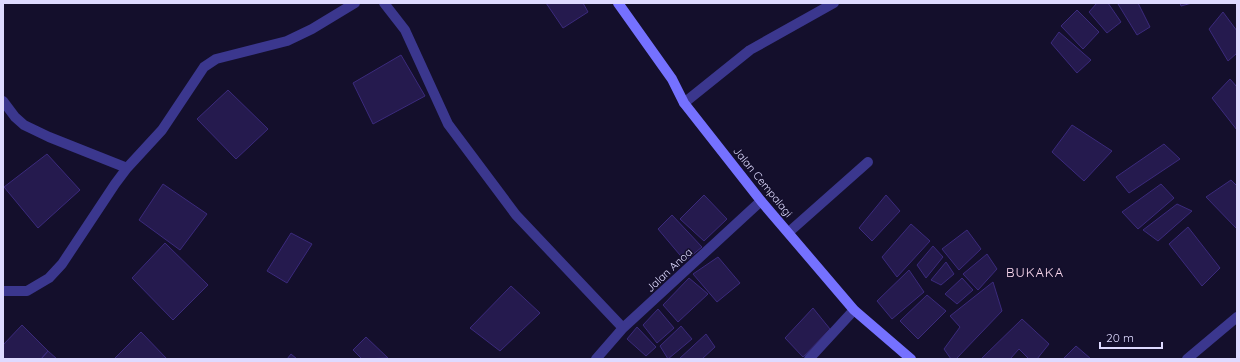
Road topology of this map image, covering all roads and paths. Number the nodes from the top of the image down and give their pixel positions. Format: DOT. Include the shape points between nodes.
graph roads {
  1 [pos="355,3"];
  2 [pos="384,3"];
  3 [pos="618,3"];
  4 [pos="834,3"];
  5 [pos="3,101"];
  6 [pos="684,103"];
  7 [pos="868,162"];
  8 [pos="126,168"];
  9 [pos="761,201"];
  10 [pos="788,232"];
  11 [pos="3,291"];
  12 [pos="854,310"];
  13 [pos="1237,317"];
  14 [pos="623,328"];
  15 [pos="596,359"];
  16 [pos="809,359"];
  17 [pos="911,359"];
  18 [pos="1187,359"];
  1 -- 8 [label="street" via="312,29 286,41 216,59 204,68 162,130"];
  2 -- 14 [label="street" via="405,30 448,124 516,215"];
  3 -- 6 [label="street, Jalan Cempalagi" via="672,79"];
  4 -- 6 [label="street" via="750,50"];
  5 -- 8 [label="street" via="24,125"];
  6 -- 9 [label="street, Jalan Cempalagi"];
  7 -- 10 [label="street"];
  8 -- 11 [label="street" via="62,264 49,278 27,291"];
  9 -- 10 [label="street, Jalan Cempalagi"];
  9 -- 14 [label="street, Jalan Anoa"];
  10 -- 12 [label="street, Jalan Cempalagi"];
  12 -- 16 [label="street"];
  12 -- 17 [label="street, Jalan Cempalagi"];
  13 -- 18 [label="street"];
  14 -- 15 [label="street, Jalan Anoa"];
}
